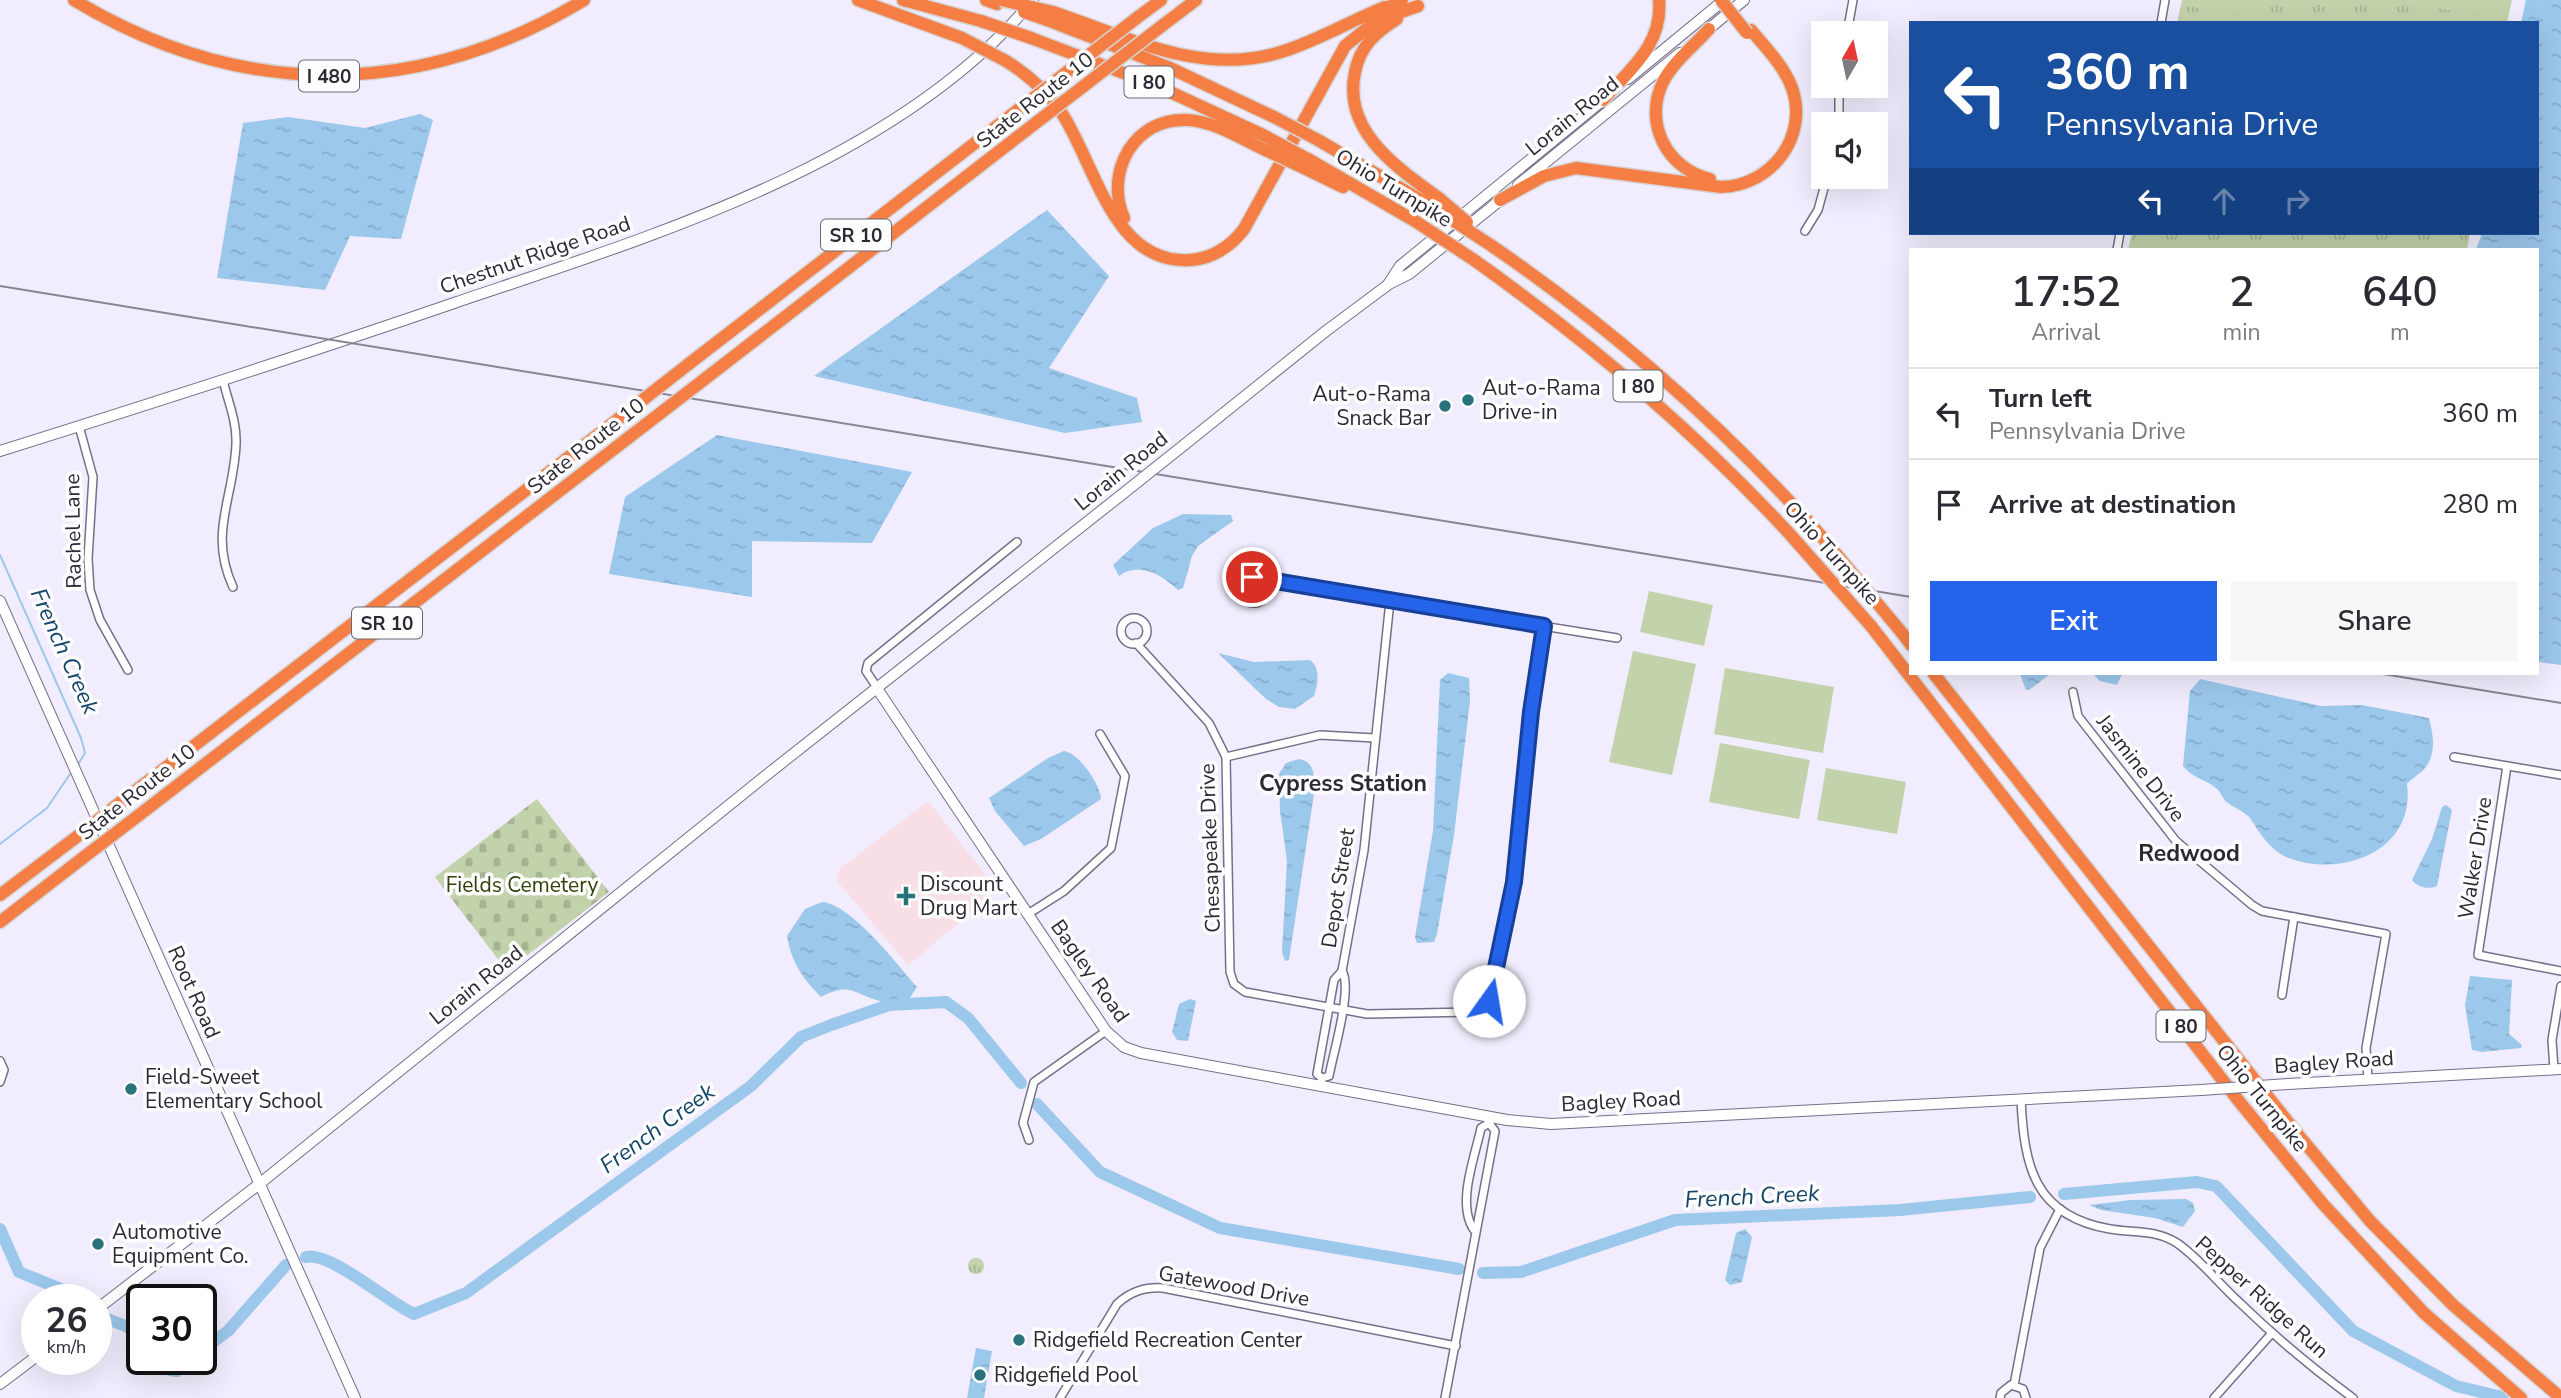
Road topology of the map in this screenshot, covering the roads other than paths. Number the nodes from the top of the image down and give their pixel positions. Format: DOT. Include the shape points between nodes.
graph roads {
  1 [pos="74,0"];
  2 [pos="584,0"];
  3 [pos="858,0"];
  4 [pos="903,0"];
  5 [pos="1033,0"];
  6 [pos="1161,0"];
  7 [pos="1196,0"];
  8 [pos="1402,0"];
  9 [pos="1431,0"];
  10 [pos="1659,0"];
  11 [pos="1724,0"];
  12 [pos="1744,0"];
  13 [pos="1853,0"];
  14 [pos="2165,0"];
  15 [pos="996,1"];
  16 [pos="1418,6"];
  17 [pos="1050,16"];
  18 [pos="1849,21"];
  19 [pos="2161,21"];
  20 [pos="1709,29"];
  21 [pos="1749,32"];
  22 [pos="1603,100"];
  23 [pos="1260,141"];
  24 [pos="1515,172"];
  25 [pos="1524,181"];
  26 [pos="1824,189"];
  27 [pos="1500,200"];
  28 [pos="1435,203"];
  29 [pos="1805,231"];
  30 [pos="1389,284"];
  31 [pos="223,380"];
  32 [pos="79,426"];
  33 [pos="0,451"];
  34 [pos="1017,542"];
  35 [pos="1264,581"];
  36 [pos="233,587"];
  37 [pos="0,600"];
  38 [pos="1390,601"];
  39 [pos="1544,626"];
  40 [pos="1617,638"];
  41 [pos="1909,642"];
  42 [pos="1136,643"];
  43 [pos="128,670"];
  44 [pos="1935,675"];
  45 [pos="878,690"];
  46 [pos="2073,692"];
  47 [pos="1100,734"];
  48 [pos="1375,738"];
  49 [pos="1226,757"];
  50 [pos="2454,757"];
  51 [pos="2507,766"];
  52 [pos="2561,775"];
  53 [pos="0,895"];
  54 [pos="1028,914"];
  55 [pos="2294,917"];
  56 [pos="0,922"];
  57 [pos="1342,971"];
  58 [pos="2561,971"];
  59 [pos="2561,986"];
  60 [pos="2282,995"];
  61 [pos="1329,1007"];
  62 [pos="1342,1010"];
  63 [pos="1105,1031"];
  64 [pos="0,1061"];
  65 [pos="2557,1069"];
  66 [pos="2368,1079"];
  67 [pos="0,1082"];
  68 [pos="1322,1082"];
  69 [pos="2021,1099"];
  70 [pos="1490,1120"];
  71 [pos="1030,1140"];
  72 [pos="258,1185"];
  73 [pos="2060,1209"];
  74 [pos="1474,1230"];
  75 [pos="112,1298"];
  76 [pos="2272,1333"];
  77 [pos="1456,1346"];
  78 [pos="21,1368"];
  79 [pos="0,1384"];
  80 [pos="2014,1385"];
  81 [pos="355,1398"];
  82 [pos="1060,1398"];
  83 [pos="1445,1398"];
  84 [pos="2000,1398"];
  85 [pos="2026,1398"];
  86 [pos="2214,1398"];
  87 [pos="2353,1398"];
  88 [pos="2521,1398"];
  89 [pos="2561,1398"];
  1 -- 2 [label="highway, I 480" via="142,37 194,55 251,69 324,76 381,73 454,59 526,32"];
  3 -- 16 [label="highway, bridge" via="962,38 1030,78 1061,112 1130,237 1154,254 1191,260 1219,251 1244,229 1345,46 1376,21"];
  4 -- 23 [label="highway, I 80, bridge" via="981,21 1155,85"];
  5 -- 31 [label="street, Chestnut Ridge Road" via="969,64 844,150 658,233"];
  6 -- 53 [label="highway, State Route 10 / SR 10, bridge"];
  7 -- 56 [label="highway, State Route 10 / SR 10, bridge"];
  8 -- 17 [label="highway" via="1282,52 1222,61 1168,53"];
  8 -- 23 [label="highway" via="1359,25 1332,54 1253,203 1228,238 1204,251 1176,254 1146,242 1125,220 1117,197 1119,169 1133,142 1151,128 1173,120 1196,121"];
  9 -- 16 [label="highway"];
  10 -- 22 [label="highway" via="1659,23 1650,47"];
  11 -- 21 [label="highway, bridge"];
  11 -- 22 [label="street, Lorain Road"];
  12 -- 20 [label="street, Lorain Road"];
  13 -- 18 [label="street"];
  14 -- 19 [label="street"];
  15 -- 17 [label="highway, Ohio Turnpike / I 80, bridge"];
  16 -- 28 [label="highway" via="1367,43 1355,71 1353,99 1372,142"];
  17 -- 28 [label="highway, Ohio Turnpike / I 80, bridge" via="1273,117"];
  20 -- 21 [label="highway" via="1665,79 1656,118 1663,145 1678,164 1695,175 1716,180 1741,178 1760,169 1777,152 1788,129 1784,87"];
  20 -- 25 [label="street, Lorain Road"];
  21 -- 27 [label="highway" via="1784,73 1796,106 1789,145 1763,174 1743,184 1721,187 1576,168 1544,176"];
  22 -- 24 [label="street, Lorain Road"];
  23 -- 88 [label="highway, Ohio Turnpike / I 80, bridge" via="1339,186 1377,198 1474,260 1642,390 1728,469 1871,626 2323,1204 2424,1312"];
  24 -- 25 [label="street"];
  24 -- 30 [label="street, Lorain Road" via="1400,266"];
  25 -- 27 [label="street, Lorain Road"];
  26 -- 29 [label="street"];
  27 -- 30 [label="street, Lorain Road" via="1409,274"];
  28 -- 41 [label="highway, Ohio Turnpike / I 80, bridge" via="1596,323 1676,391 1822,537"];
  30 -- 45 [label="street, Lorain Road, bridge"];
  31 -- 32 [label="street, Chestnut Ridge Road"];
  31 -- 36 [label="street" via="236,443 220,538"];
  32 -- 33 [label="street, Chestnut Ridge Road"];
  32 -- 43 [label="street, Rachel Lane" via="93,477 90,590 100,620"];
  34 -- 45 [label="street" via="868,663 867,673"];
  35 -- 38 [label="street"];
  37 -- 72 [label="street, Root Road"];
  38 -- 39 [label="street"];
  38 -- 48 [label="street, Depot Street"];
  39 -- 40 [label="street"];
  39 -- 62 [label="street, Chesapeake Drive" via="1514,882 1488,1004 1464,1013"];
  42 -- 49 [label="street, Chesapeake Drive" via="1209,723"];
  44 -- 89 [label="highway, Ohio Turnpike / I 80" via="2370,1221 2453,1304"];
  45 -- 54 [label="street, Bagley Road"];
  45 -- 72 [label="street, Lorain Road"];
  46 -- 55 [label="street, Jasmine Drive" via="2078,716 2176,841 2262,911"];
  47 -- 54 [label="street" via="1125,776 1112,846 1064,891"];
  48 -- 49 [label="street" via="1328,734"];
  48 -- 57 [label="street, Depot Street" via="1364,850"];
  49 -- 61 [label="street, Chesapeake Drive" via="1232,980 1245,992"];
  50 -- 51 [label="street"];
  51 -- 52 [label="street"];
  51 -- 58 [label="street, Walker Drive" via="2478,955"];
  54 -- 63 [label="street, Bagley Road"];
  55 -- 60 [label="street"];
  55 -- 66 [label="street, Jasmine Drive" via="2386,934 2366,1048"];
  57 -- 61 [label="street, Depot Street" via="1334,980"];
  57 -- 62 [label="street, Depot Street" via="1346,985"];
  59 -- 65 [label="street" via="2552,1040"];
  61 -- 62 [label="street, Chesapeake Drive"];
  61 -- 68 [label="street, Depot Street" via="1317,1074"];
  62 -- 68 [label="street, Depot Street" via="1329,1076"];
  63 -- 68 [label="street, Bagley Road" via="1141,1053"];
  63 -- 71 [label="street" via="1034,1082 1023,1123"];
  64 -- 67 [label="street" via="4,1070"];
  65 -- 66 [label="street, Bagley Road"];
  66 -- 69 [label="street, Bagley Road, bridge"];
  68 -- 70 [label="street, Bagley Road"];
  69 -- 70 [label="street, Bagley Road" via="1551,1124"];
  69 -- 73 [label="street, Pepper Ridge Run" via="2029,1169"];
  70 -- 74 [label="street" via="1495,1130"];
  70 -- 74 [label="street" via="1481,1128 1467,1199 1466,1216"];
  72 -- 75 [label="street, Lorain Road"];
  72 -- 81 [label="street, Root Road"];
  73 -- 76 [label="street, Pepper Ridge Run" via="2080,1223 2141,1230 2176,1243"];
  73 -- 80 [label="street" via="2040,1248"];
  74 -- 77 [label="street"];
  76 -- 86 [label="street"];
  76 -- 87 [label="street, Pepper Ridge Run"];
  77 -- 82 [label="street, Gatewood Drive" via="1146,1288 1117,1304"];
  77 -- 83 [label="street"];
  78 -- 79 [label="street"];
  80 -- 84 [label="street" via="2007,1386"];
  80 -- 85 [label="street" via="2023,1389"];
}
